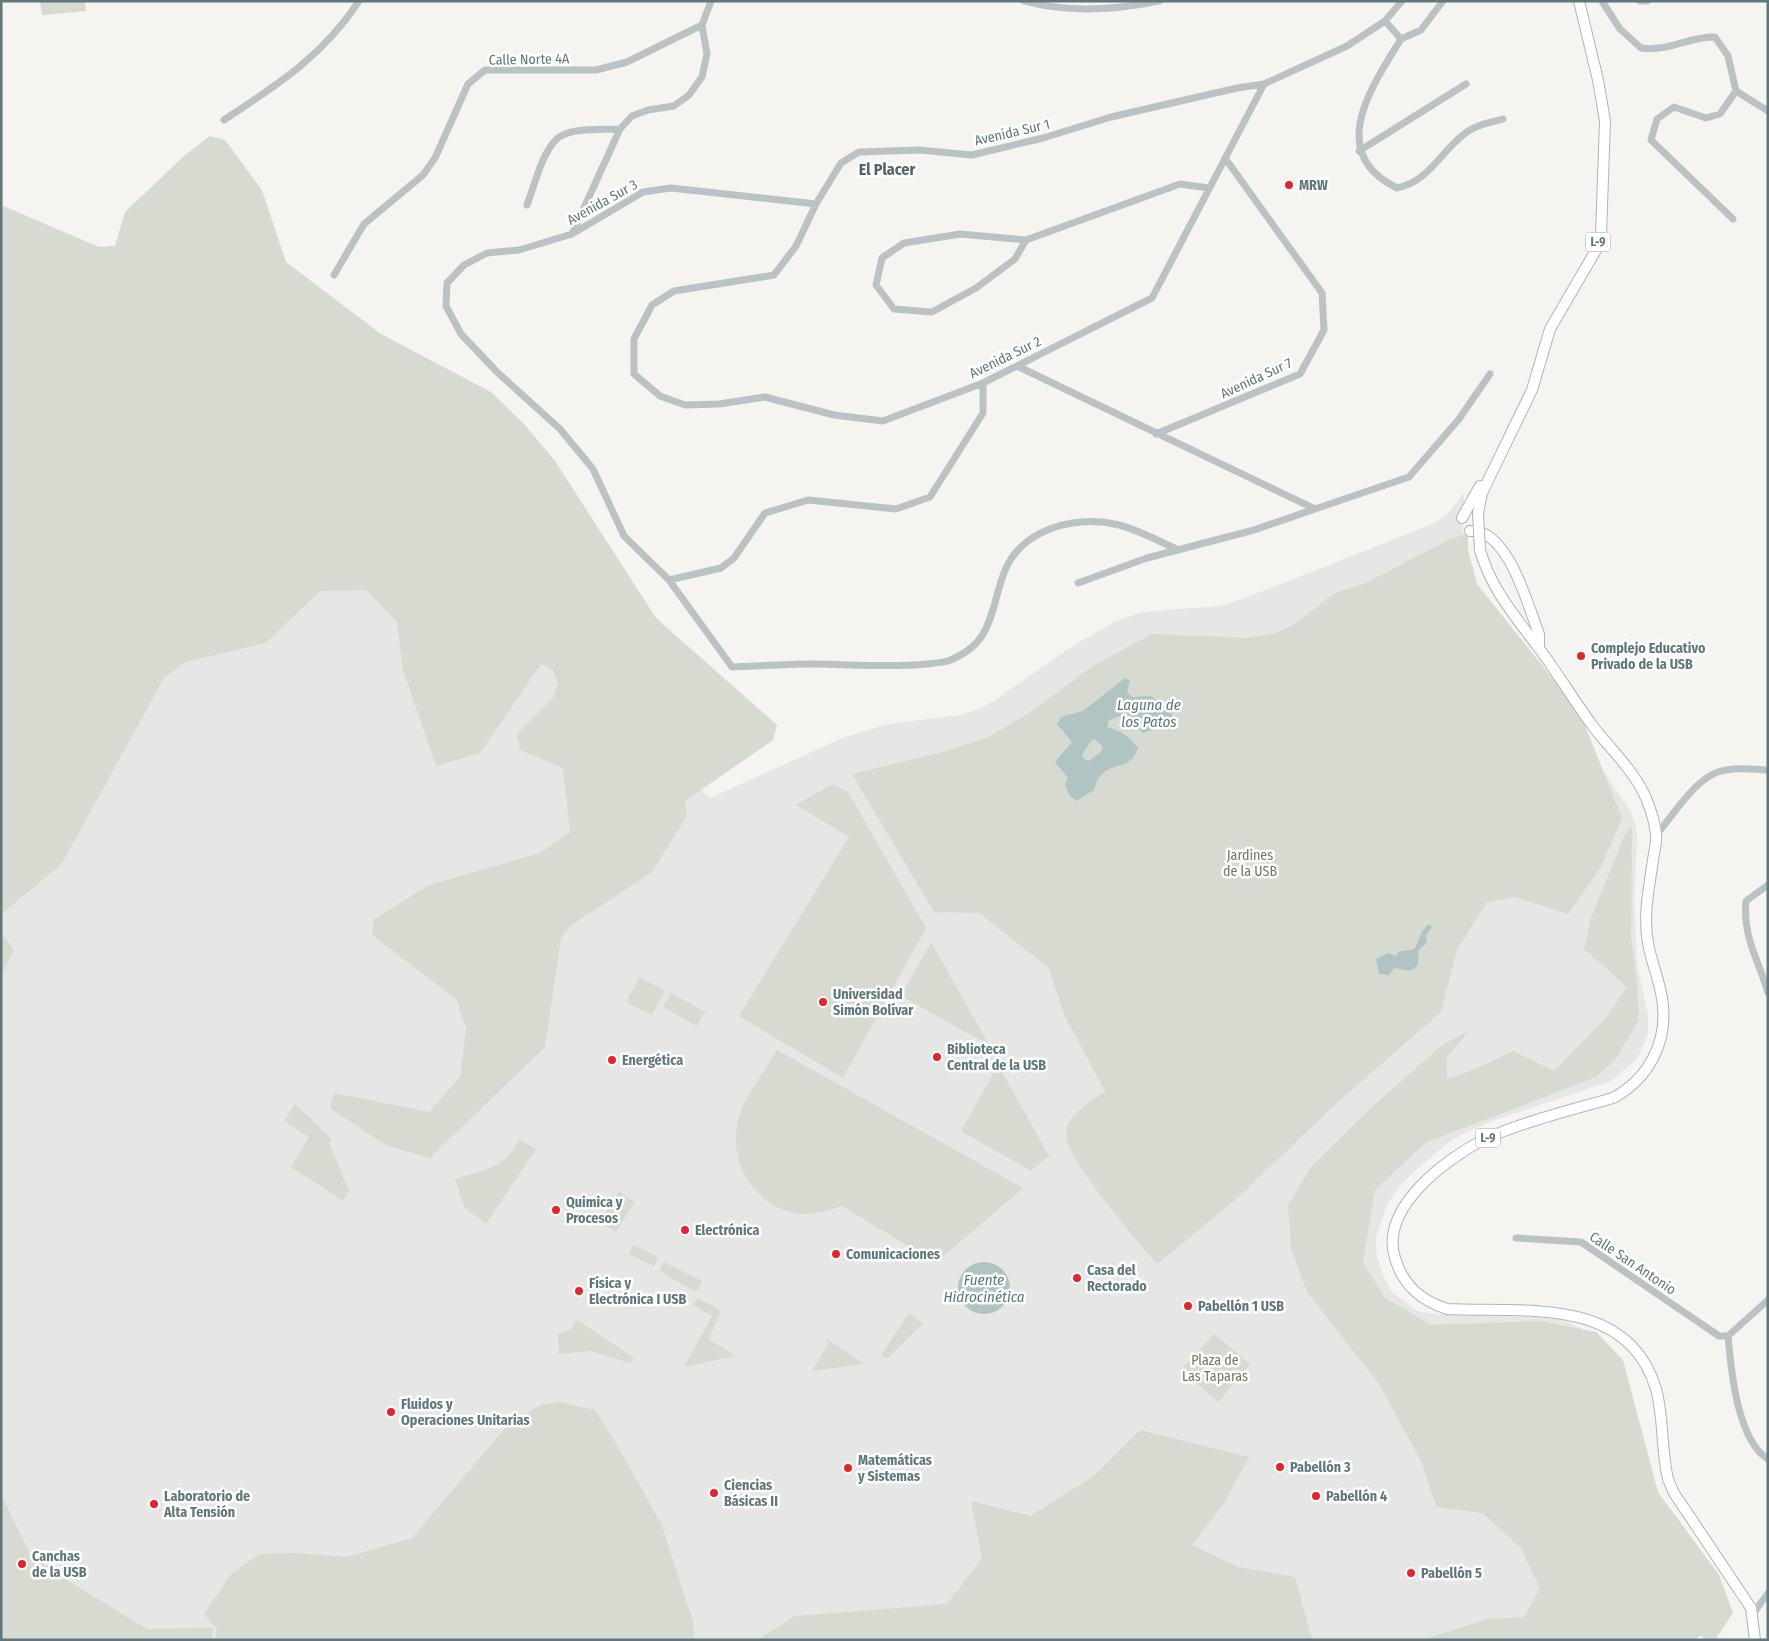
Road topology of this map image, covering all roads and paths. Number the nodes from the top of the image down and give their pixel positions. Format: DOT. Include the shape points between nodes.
graph roads {
  1 [pos="359,1"];
  2 [pos="711,1"];
  3 [pos="1024,1"];
  4 [pos="1159,1"];
  5 [pos="1402,1"];
  6 [pos="1443,1"];
  7 [pos="1579,1"];
  8 [pos="1602,1"];
  9 [pos="1640,1"];
  10 [pos="1647,1"];
  11 [pos="1384,21"];
  12 [pos="702,25"];
  13 [pos="1401,39"];
  14 [pos="1264,84"];
  15 [pos="1466,84"];
  16 [pos="1736,91"];
  17 [pos="1768,111"];
  18 [pos="1503,119"];
  19 [pos="224,120"];
  20 [pos="620,129"];
  21 [pos="1359,152"];
  22 [pos="1225,158"];
  23 [pos="1209,188"];
  24 [pos="816,204"];
  25 [pos="527,205"];
  26 [pos="1733,218"];
  27 [pos="572,234"];
  28 [pos="1026,240"];
  29 [pos="334,275"];
  30 [pos="1017,366"];
  31 [pos="634,374"];
  32 [pos="1490,374"];
  33 [pos="983,383"];
  34 [pos="1156,434"];
  35 [pos="1497,463"];
  36 [pos="1315,508"];
  37 [pos="1462,518"];
  38 [pos="1470,531"];
  39 [pos="1179,550"];
  40 [pos="669,580"];
  41 [pos="1078,583"];
  42 [pos="1538,647"];
  43 [pos="1768,770"];
  44 [pos="1656,835"];
  45 [pos="1768,885"];
  46 [pos="1768,993"];
  47 [pos="1516,1238"];
  48 [pos="1768,1300"];
  49 [pos="1728,1336"];
  50 [pos="1768,1459"];
  51 [pos="1768,1593"];
  52 [pos="1753,1614"];
  53 [pos="1755,1640"];
  1 -- 19 [label="street" via="316,54"];
  2 -- 12 [label="street"];
  3 -- 4 [label="street" via="1050,8 1130,7"];
  5 -- 11 [label="street, Avenida Sur 1"];
  6 -- 13 [label="street" via="1422,30"];
  7 -- 35 [label="main road, L-9" via="1605,120 1600,234 1596,250 1550,329 1532,390"];
  8 -- 16 [label="street" via="1620,29 1641,48 1667,49 1706,37 1715,38 1728,56"];
  9 -- 10 [label="street"];
  11 -- 13 [label="street"];
  11 -- 14 [label="street, Avenida Sur 1" via="1347,46"];
  12 -- 20 [label="street" via="707,54 702,77 689,95 674,106 632,116"];
  12 -- 29 [label="street, Calle Norte 4A" via="627,62 596,70 485,70 468,84 435,158 423,175 364,224"];
  13 -- 21 [label="street" via="1377,78 1363,112 1358,136"];
  14 -- 22 [label="street, Avenida Sur 2"];
  14 -- 24 [label="street, Avenida Sur 1" via="1110,117 1044,138 972,155 919,150 859,152 841,164"];
  15 -- 21 [label="street"];
  16 -- 17 [label="street"];
  16 -- 26 [label="street" via="1720,114 1706,118 1674,107 1657,119 1651,140"];
  18 -- 21 [label="street" via="1480,125 1464,134 1412,185 1397,188 1386,182 1377,176"];
  20 -- 25 [label="street" via="567,133 557,138 549,147"];
  20 -- 27 [label="street"];
  22 -- 23 [label="street, Avenida Sur 2"];
  22 -- 34 [label="street, Avenida Sur 7" via="1322,293 1324,330 1300,374"];
  23 -- 28 [label="street" via="1180,184"];
  23 -- 30 [label="street, Avenida Sur 2" via="1152,298"];
  24 -- 27 [label="street, Avenida Sur 3" via="671,188 643,192"];
  24 -- 31 [label="street, Avenida Sur 1" via="796,246 774,275 674,291 652,305 634,339"];
  27 -- 40 [label="street, Avenida Sur 3" via="519,250 487,254 464,265 447,283 446,306 461,334 566,436 593,469 624,536"];
  28 -- 28 [label="street" via="960,234 904,243 882,258 876,285 894,309 932,312 976,288 1015,259"];
  30 -- 33 [label="street, Avenida Sur 2"];
  30 -- 34 [label="street"];
  31 -- 33 [label="street, Avenida Sur 2" via="660,396 686,405 764,397 834,415 883,421"];
  32 -- 36 [label="street" via="1459,419 1410,478"];
  33 -- 40 [label="street" via="983,413 930,497 896,509 808,500 765,513 734,558 721,568"];
  34 -- 36 [label="street"];
  35 -- 37 [label="main road"];
  35 -- 42 [label="main road, L-9, bridge" via="1482,494 1478,513 1480,550 1504,604"];
  36 -- 39 [label="street" via="1254,530"];
  38 -- 42 [label="main road" via="1493,538 1506,554 1539,634"];
  39 -- 40 [label="street" via="1120,526 1097,522 1066,524 1042,531 1020,547 1004,572 984,636 968,650 946,662 904,666 812,664 732,667"];
  39 -- 41 [label="street"];
  42 -- 44 [label="main road, L-9" via="1645,796"];
  43 -- 44 [label="street" via="1716,772 1688,793"];
  44 -- 52 [label="main road, L-9" via="1645,912 1664,1016 1663,1034 1646,1071 1628,1089 1612,1098 1486,1139 1461,1153 1425,1182 1406,1203 1396,1223 1394,1254 1408,1286 1433,1304 1447,1309 1559,1312 1581,1317 1610,1330 1632,1345 1642,1357 1656,1390 1664,1465 1674,1493"];
  45 -- 46 [label="street" via="1746,901 1744,919 1749,946"];
  47 -- 49 [label="street, Calle San Antonio" via="1581,1242 1719,1336"];
  48 -- 49 [label="street"];
  49 -- 50 [label="street" via="1735,1397 1746,1431 1761,1455"];
  51 -- 52 [label="street"];
  52 -- 53 [label="main road, L-9"];
}
